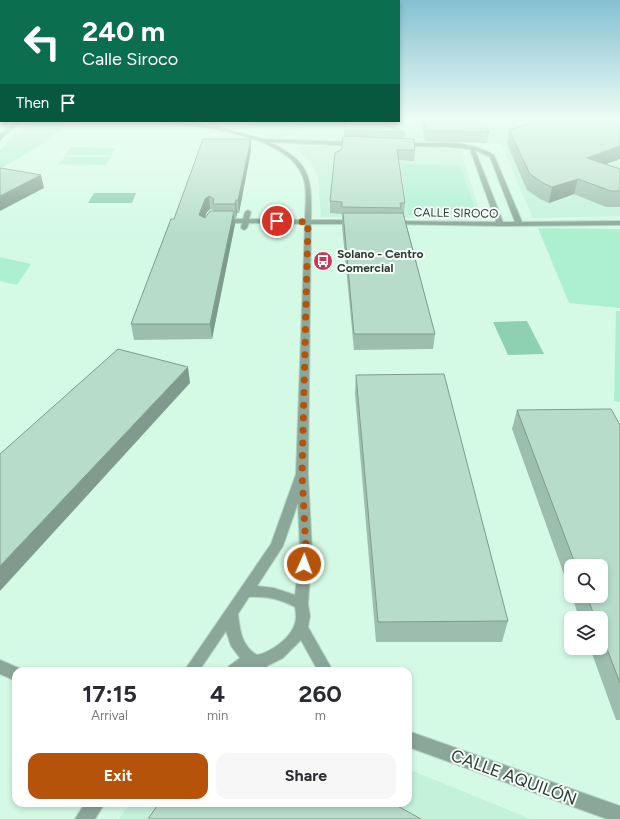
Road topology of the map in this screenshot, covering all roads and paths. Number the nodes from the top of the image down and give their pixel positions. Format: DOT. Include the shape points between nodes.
graph roads {
  1 [pos="290,156"];
  2 [pos="475,156"];
  3 [pos="492,156"];
  4 [pos="248,212"];
  5 [pos="215,221"];
  6 [pos="308,222"];
  7 [pos="364,222"];
  8 [pos="388,223"];
  9 [pos="620,223"];
  10 [pos="500,224"];
  11 [pos="519,224"];
  12 [pos="245,225"];
  13 [pos="302,474"];
  14 [pos="245,592"];
  15 [pos="301,604"];
  16 [pos="231,613"];
  17 [pos="301,628"];
  18 [pos="256,664"];
  19 [pos="0,667"];
  20 [pos="194,667"];
  21 [pos="324,667"];
  22 [pos="12,672"];
  23 [pos="412,741"];
  24 [pos="93,807"];
  25 [pos="620,815"];
  26 [pos="84,819"];
  1 -- 6 [label="street" via="298,163 305,175"];
  2 -- 10 [label="street"];
  3 -- 11 [label="street"];
  4 -- 12 [label="street"];
  5 -- 12 [label="street"];
  6 -- 7 [label="street"];
  6 -- 12 [label="street"];
  6 -- 13 [label="street"];
  8 -- 10 [label="street, CALLE SIROCO"];
  9 -- 11 [label="street, CALLE SIROCO"];
  10 -- 11 [label="street, CALLE SIROCO"];
  13 -- 14 [label="street" via="277,546"];
  13 -- 15 [label="street" via="306,550"];
  14 -- 15 [label="street" via="274,592 288,596"];
  14 -- 16 [label="street"];
  15 -- 17 [label="street"];
  16 -- 18 [label="street" via="236,644 243,654"];
  16 -- 20 [label="street"];
  17 -- 18 [label="street" via="293,640 278,653"];
  17 -- 21 [label="street"];
  19 -- 22 [label="street"];
  23 -- 25 [label="street, CALLE AQUILÓN"];
  24 -- 26 [label="street"];
}
